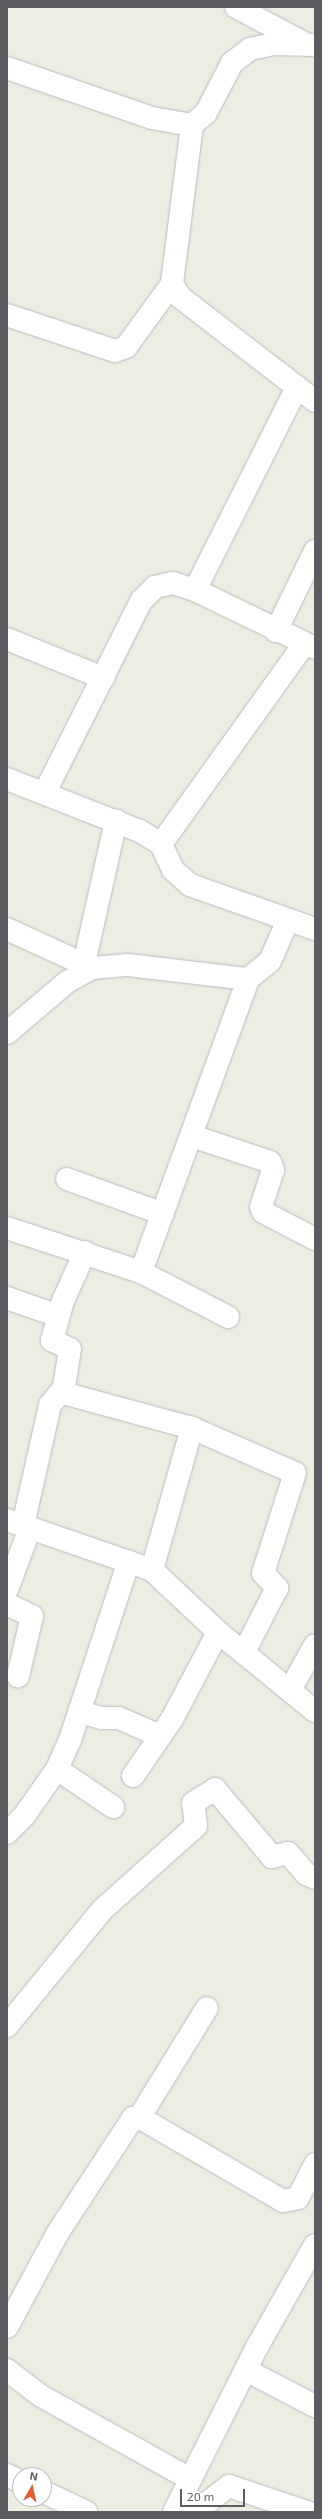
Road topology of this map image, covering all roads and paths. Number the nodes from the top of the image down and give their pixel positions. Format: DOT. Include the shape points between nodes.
graph roads {
  1 [pos="236,7"];
  2 [pos="310,45"];
  3 [pos="7,68"];
  4 [pos="192,125"];
  5 [pos="172,284"];
  6 [pos="7,315"];
  7 [pos="297,387"];
  8 [pos="315,401"];
  9 [pos="315,551"];
  10 [pos="195,590"];
  11 [pos="276,631"];
  12 [pos="7,639"];
  13 [pos="309,646"];
  14 [pos="103,678"];
  15 [pos="7,780"];
  16 [pos="45,792"];
  17 [pos="116,821"];
  18 [pos="161,844"];
  19 [pos="288,920"];
  20 [pos="7,929"];
  21 [pos="315,929"];
  22 [pos="88,966"];
  23 [pos="248,979"];
  24 [pos="7,1033"];
  25 [pos="192,1136"];
  26 [pos="67,1179"];
  27 [pos="163,1214"];
  28 [pos="7,1228"];
  29 [pos="315,1238"];
  30 [pos="85,1252"];
  31 [pos="141,1272"];
  32 [pos="7,1298"];
  33 [pos="58,1316"];
  34 [pos="228,1317"];
  35 [pos="62,1390"];
  36 [pos="192,1428"];
  37 [pos="20,1524"];
  38 [pos="128,1560"];
  39 [pos="152,1570"];
  40 [pos="7,1590"];
  41 [pos="7,1604"];
  42 [pos="218,1632"];
  43 [pos="315,1645"];
  44 [pos="244,1652"];
  45 [pos="18,1676"];
  46 [pos="290,1690"];
  47 [pos="315,1711"];
  48 [pos="79,1712"];
  49 [pos="160,1736"];
  50 [pos="57,1769"];
  51 [pos="133,1776"];
  52 [pos="113,1807"];
  53 [pos="15,1812"];
  54 [pos="7,1833"];
  55 [pos="315,1878"];
  56 [pos="206,2008"];
  57 [pos="7,2026"];
  58 [pos="139,2118"];
  59 [pos="315,2164"];
  60 [pos="315,2244"];
  61 [pos="7,2327"];
  62 [pos="7,2370"];
  63 [pos="246,2370"];
  64 [pos="315,2406"];
  65 [pos="190,2479"];
  66 [pos="52,2496"];
  67 [pos="86,2512"];
  68 [pos="174,2512"];
  69 [pos="195,2512"];
  70 [pos="307,2512"];
  1 -- 2 [label="street"];
  2 -- 4 [label="street" via="250,50 232,63 206,113"];
  3 -- 4 [label="street" via="152,118"];
  4 -- 5 [label="street"];
  5 -- 6 [label="street" via="126,347 116,351"];
  5 -- 7 [label="street" via="180,297"];
  7 -- 8 [label="street"];
  7 -- 10 [label="street"];
  9 -- 11 [label="street"];
  10 -- 11 [label="street"];
  10 -- 14 [label="street" via="173,583 155,587 141,601"];
  11 -- 13 [label="street"];
  12 -- 14 [label="street"];
  13 -- 18 [label="street"];
  14 -- 16 [label="street"];
  15 -- 16 [label="street"];
  16 -- 17 [label="street"];
  17 -- 18 [label="street"];
  17 -- 22 [label="street"];
  18 -- 19 [label="street" via="173,870 190,885"];
  19 -- 21 [label="street"];
  19 -- 23 [label="street" via="270,961"];
  20 -- 22 [label="street"];
  22 -- 23 [label="street" via="128,965"];
  22 -- 24 [label="street"];
  23 -- 25 [label="street"];
  25 -- 27 [label="street"];
  25 -- 29 [label="street" via="270,1162 273,1170 261,1207 263,1212"];
  26 -- 27 [label="street"];
  27 -- 31 [label="street"];
  28 -- 30 [label="street"];
  30 -- 31 [label="street"];
  30 -- 33 [label="street"];
  31 -- 34 [label="street"];
  32 -- 33 [label="street"];
  33 -- 35 [label="street" via="52,1340 71,1352"];
  35 -- 36 [label="street" via="65,1395"];
  35 -- 37 [label="street" via="50,1405"];
  36 -- 39 [label="street"];
  36 -- 44 [label="street" via="295,1473 263,1573 277,1588"];
  37 -- 38 [label="street"];
  37 -- 40 [label="street"];
  38 -- 39 [label="street"];
  38 -- 48 [label="street"];
  39 -- 42 [label="street"];
  41 -- 45 [label="street" via="32,1616"];
  42 -- 44 [label="street"];
  42 -- 49 [label="street"];
  43 -- 46 [label="street"];
  44 -- 46 [label="street"];
  46 -- 47 [label="street"];
  48 -- 49 [label="street" via="100,1718 119,1718"];
  48 -- 50 [label="street"];
  49 -- 51 [label="street"];
  50 -- 52 [label="street"];
  50 -- 53 [label="street"];
  53 -- 54 [label="street"];
  55 -- 57 [label="street" via="306,1874 288,1853 272,1857 215,1789 193,1803 196,1826 102,1910"];
  56 -- 58 [label="street"];
  58 -- 59 [label="street" via="283,2201 298,2198"];
  58 -- 61 [label="street" via="128,2123 57,2234"];
  60 -- 63 [label="street"];
  62 -- 65 [label="street" via="41,2396"];
  63 -- 64 [label="street"];
  63 -- 65 [label="street"];
  65 -- 68 [label="street"];
  66 -- 67 [label="street"];
  69 -- 70 [label="street" via="229,2486"];
}
